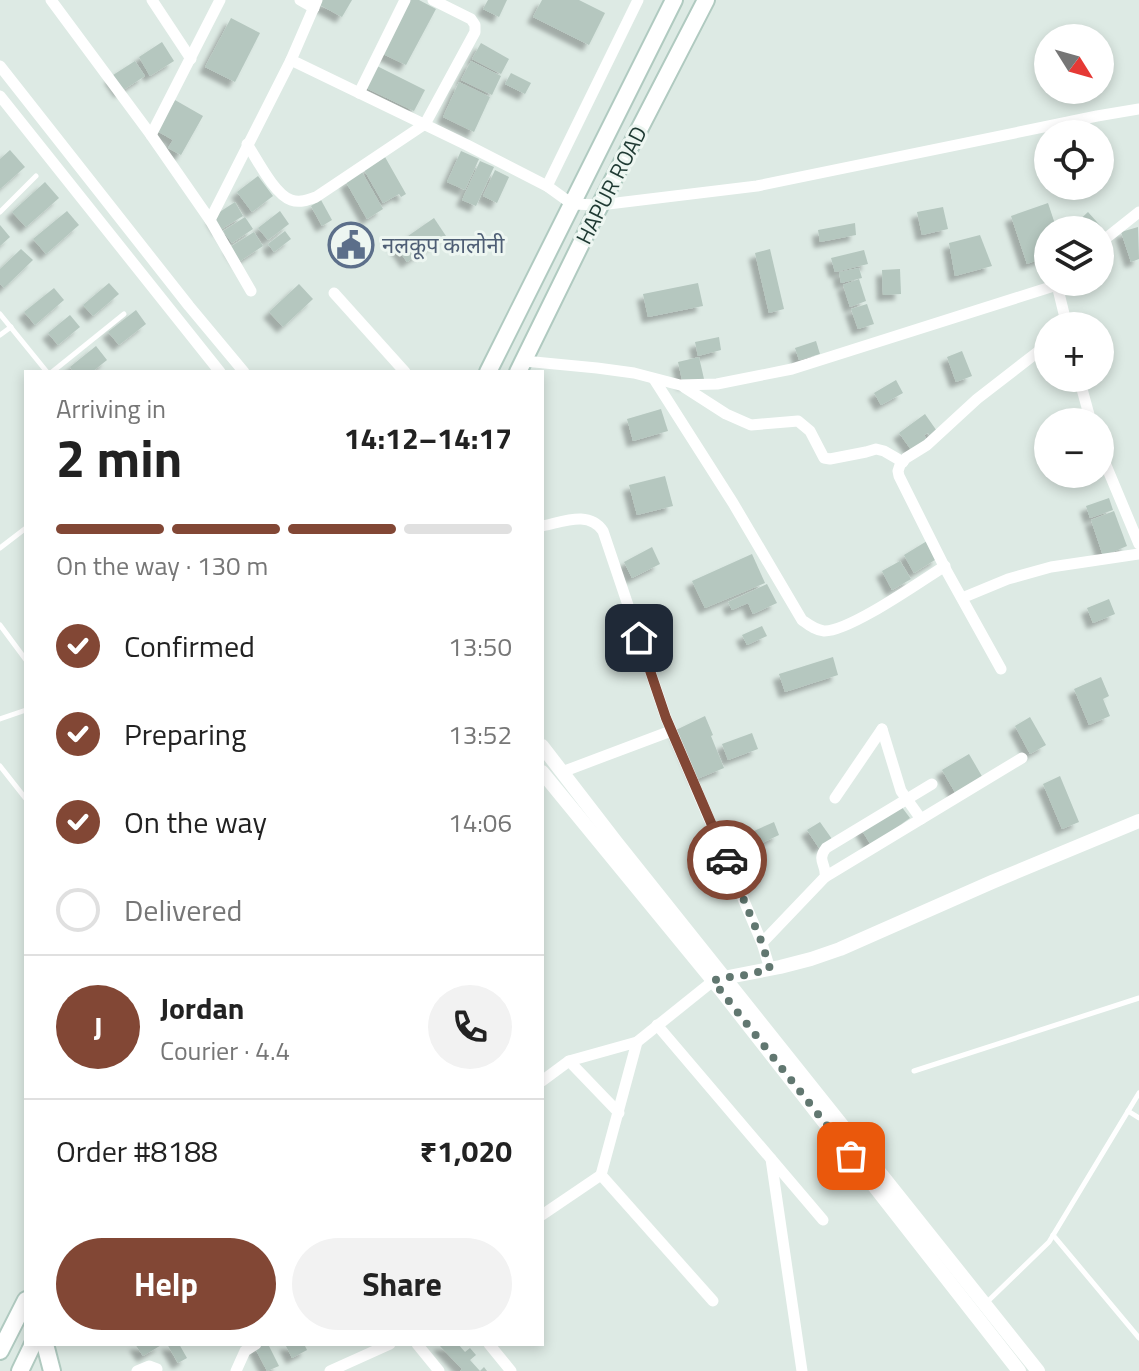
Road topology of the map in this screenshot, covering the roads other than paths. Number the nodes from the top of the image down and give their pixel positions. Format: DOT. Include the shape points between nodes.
graph roads {
  1 [pos="51,0"];
  2 [pos="152,0"];
  3 [pos="220,0"];
  4 [pos="300,0"];
  5 [pos="405,0"];
  6 [pos="433,0"];
  7 [pos="638,0"];
  8 [pos="674,0"];
  9 [pos="706,0"];
  10 [pos="315,4"];
  11 [pos="191,59"];
  12 [pos="291,60"];
  13 [pos="0,66"];
  14 [pos="359,93"];
  15 [pos="0,96"];
  16 [pos="1139,109"];
  17 [pos="425,124"];
  18 [pos="151,135"];
  19 [pos="247,144"];
  20 [pos="36,176"];
  21 [pos="547,186"];
  22 [pos="572,204"];
  23 [pos="600,205"];
  24 [pos="0,212"];
  25 [pos="1139,212"];
  26 [pos="210,220"];
  27 [pos="1114,232"];
  28 [pos="251,291"];
  29 [pos="1034,292"];
  30 [pos="334,293"];
  31 [pos="0,314"];
  32 [pos="124,314"];
  33 [pos="11,327"];
  34 [pos="0,335"];
  35 [pos="1034,355"];
  36 [pos="521,367"];
  37 [pos="48,370"];
  38 [pos="53,370"];
  39 [pos="218,370"];
  40 [pos="242,370"];
  41 [pos="403,370"];
  42 [pos="489,370"];
  43 [pos="654,379"];
  44 [pos="680,385"];
  45 [pos="903,462"];
  46 [pos="1114,484"];
  47 [pos="544,526"];
  48 [pos="24,530"];
  49 [pos="1139,544"];
  50 [pos="0,548"];
  51 [pos="1139,554"];
  52 [pos="945,566"];
  53 [pos="962,598"];
  54 [pos="0,625"];
  55 [pos="24,657"];
  56 [pos="1001,669"];
  57 [pos="24,711"];
  58 [pos="0,719"];
  59 [pos="671,731"];
  60 [pos="544,749"];
  61 [pos="1022,758"];
  62 [pos="0,766"];
  63 [pos="562,772"];
  64 [pos="544,774"];
  65 [pos="932,784"];
  66 [pos="24,796"];
  67 [pos="835,798"];
  68 [pos="907,799"];
  69 [pos="921,819"];
  70 [pos="1139,821"];
  71 [pos="825,877"];
  72 [pos="762,943"];
  73 [pos="770,969"];
  74 [pos="718,979"];
  75 [pos="1139,998"];
  76 [pos="657,1025"];
  77 [pos="637,1042"];
  78 [pos="569,1061"];
  79 [pos="914,1071"];
  80 [pos="544,1080"];
  81 [pos="1139,1093"];
  82 [pos="1128,1111"];
  83 [pos="619,1113"];
  84 [pos="1139,1118"];
  85 [pos="770,1158"];
  86 [pos="601,1175"];
  87 [pos="544,1214"];
  88 [pos="823,1220"];
  89 [pos="1053,1235"];
  90 [pos="713,1301"];
  91 [pos="24,1304"];
  92 [pos="984,1305"];
  93 [pos="1139,1338"];
  94 [pos="32,1346"];
  95 [pos="46,1346"];
  96 [pos="253,1346"];
  97 [pos="386,1346"];
  98 [pos="419,1346"];
  99 [pos="491,1346"];
  100 [pos="0,1351"];
  101 [pos="157,1369"];
  102 [pos="20,1371"];
  103 [pos="52,1371"];
  104 [pos="137,1371"];
  105 [pos="236,1371"];
  106 [pos="330,1371"];
  107 [pos="439,1371"];
  108 [pos="511,1371"];
  109 [pos="802,1371"];
  110 [pos="1019,1371"];
  111 [pos="1038,1371"];
  1 -- 18 [label="street"];
  2 -- 11 [label="street"];
  3 -- 11 [label="street"];
  4 -- 10 [label="street"];
  5 -- 14 [label="street"];
  6 -- 17 [label="street" via="471,19 475,32"];
  7 -- 21 [label="street"];
  8 -- 22 [label="main road, HAPUR ROAD"];
  9 -- 23 [label="main road, HAPUR ROAD"];
  10 -- 12 [label="street"];
  11 -- 18 [label="street"];
  12 -- 14 [label="street"];
  12 -- 19 [label="street"];
  13 -- 40 [label="street"];
  14 -- 17 [label="street"];
  15 -- 39 [label="street"];
  16 -- 23 [label="street" via="757,186"];
  17 -- 19 [label="street" via="301,202 275,188"];
  17 -- 21 [label="street"];
  18 -- 26 [label="street"];
  19 -- 26 [label="street"];
  20 -- 24 [label="lane"];
  21 -- 22 [label="street"];
  22 -- 23 [label="street"];
  22 -- 42 [label="main road, HAPUR ROAD"];
  23 -- 36 [label="main road, HAPUR ROAD"];
  25 -- 27 [label="street"];
  26 -- 28 [label="street"];
  29 -- 44 [label="street" via="792,369 717,384"];
  30 -- 41 [label="street"];
  31 -- 33 [label="lane"];
  32 -- 38 [label="lane"];
  33 -- 34 [label="lane"];
  33 -- 37 [label="lane"];
  35 -- 45 [label="street"];
  36 -- 43 [label="street" via="597,368"];
  43 -- 44 [label="street"];
  43 -- 52 [label="street" via="802,620 812,628 843,626"];
  44 -- 45 [label="street" via="751,425 798,421 810,431 824,458 876,449"];
  45 -- 52 [label="street" via="899,476"];
  46 -- 49 [label="street"];
  47 -- 59 [label="street" via="581,518 598,523 603,531"];
  48 -- 50 [label="lane"];
  51 -- 53 [label="street" via="1051,567"];
  52 -- 53 [label="street"];
  53 -- 56 [label="street"];
  54 -- 55 [label="lane"];
  57 -- 58 [label="lane"];
  59 -- 63 [label="street"];
  59 -- 72 [label="street"];
  60 -- 63 [label="street"];
  61 -- 69 [label="street"];
  62 -- 66 [label="lane"];
  63 -- 74 [label="street"];
  64 -- 74 [label="street"];
  65 -- 68 [label="street"];
  67 -- 68 [label="street" via="882,729"];
  68 -- 69 [label="street"];
  68 -- 71 [label="street" via="826,848 821,854"];
  69 -- 71 [label="street"];
  70 -- 73 [label="street" via="840,949"];
  71 -- 72 [label="street"];
  72 -- 73 [label="street"];
  73 -- 74 [label="street"];
  74 -- 76 [label="street"];
  74 -- 92 [label="street"];
  74 -- 110 [label="street"];
  75 -- 79 [label="lane"];
  76 -- 77 [label="street"];
  76 -- 85 [label="street"];
  77 -- 78 [label="street"];
  77 -- 83 [label="street"];
  78 -- 80 [label="street"];
  78 -- 83 [label="street"];
  81 -- 82 [label="lane"];
  82 -- 84 [label="lane"];
  82 -- 89 [label="lane"];
  83 -- 86 [label="street"];
  85 -- 88 [label="street"];
  85 -- 109 [label="street"];
  86 -- 87 [label="street"];
  86 -- 90 [label="street"];
  89 -- 92 [label="lane"];
  89 -- 93 [label="lane"];
  91 -- 100 [label="main road"];
  92 -- 111 [label="street"];
  94 -- 102 [label="main road"];
  95 -- 103 [label="main road"];
  96 -- 105 [label="street"];
  97 -- 106 [label="street"];
  98 -- 107 [label="street"];
  99 -- 108 [label="street"];
  101 -- 104 [label="street"];
}
